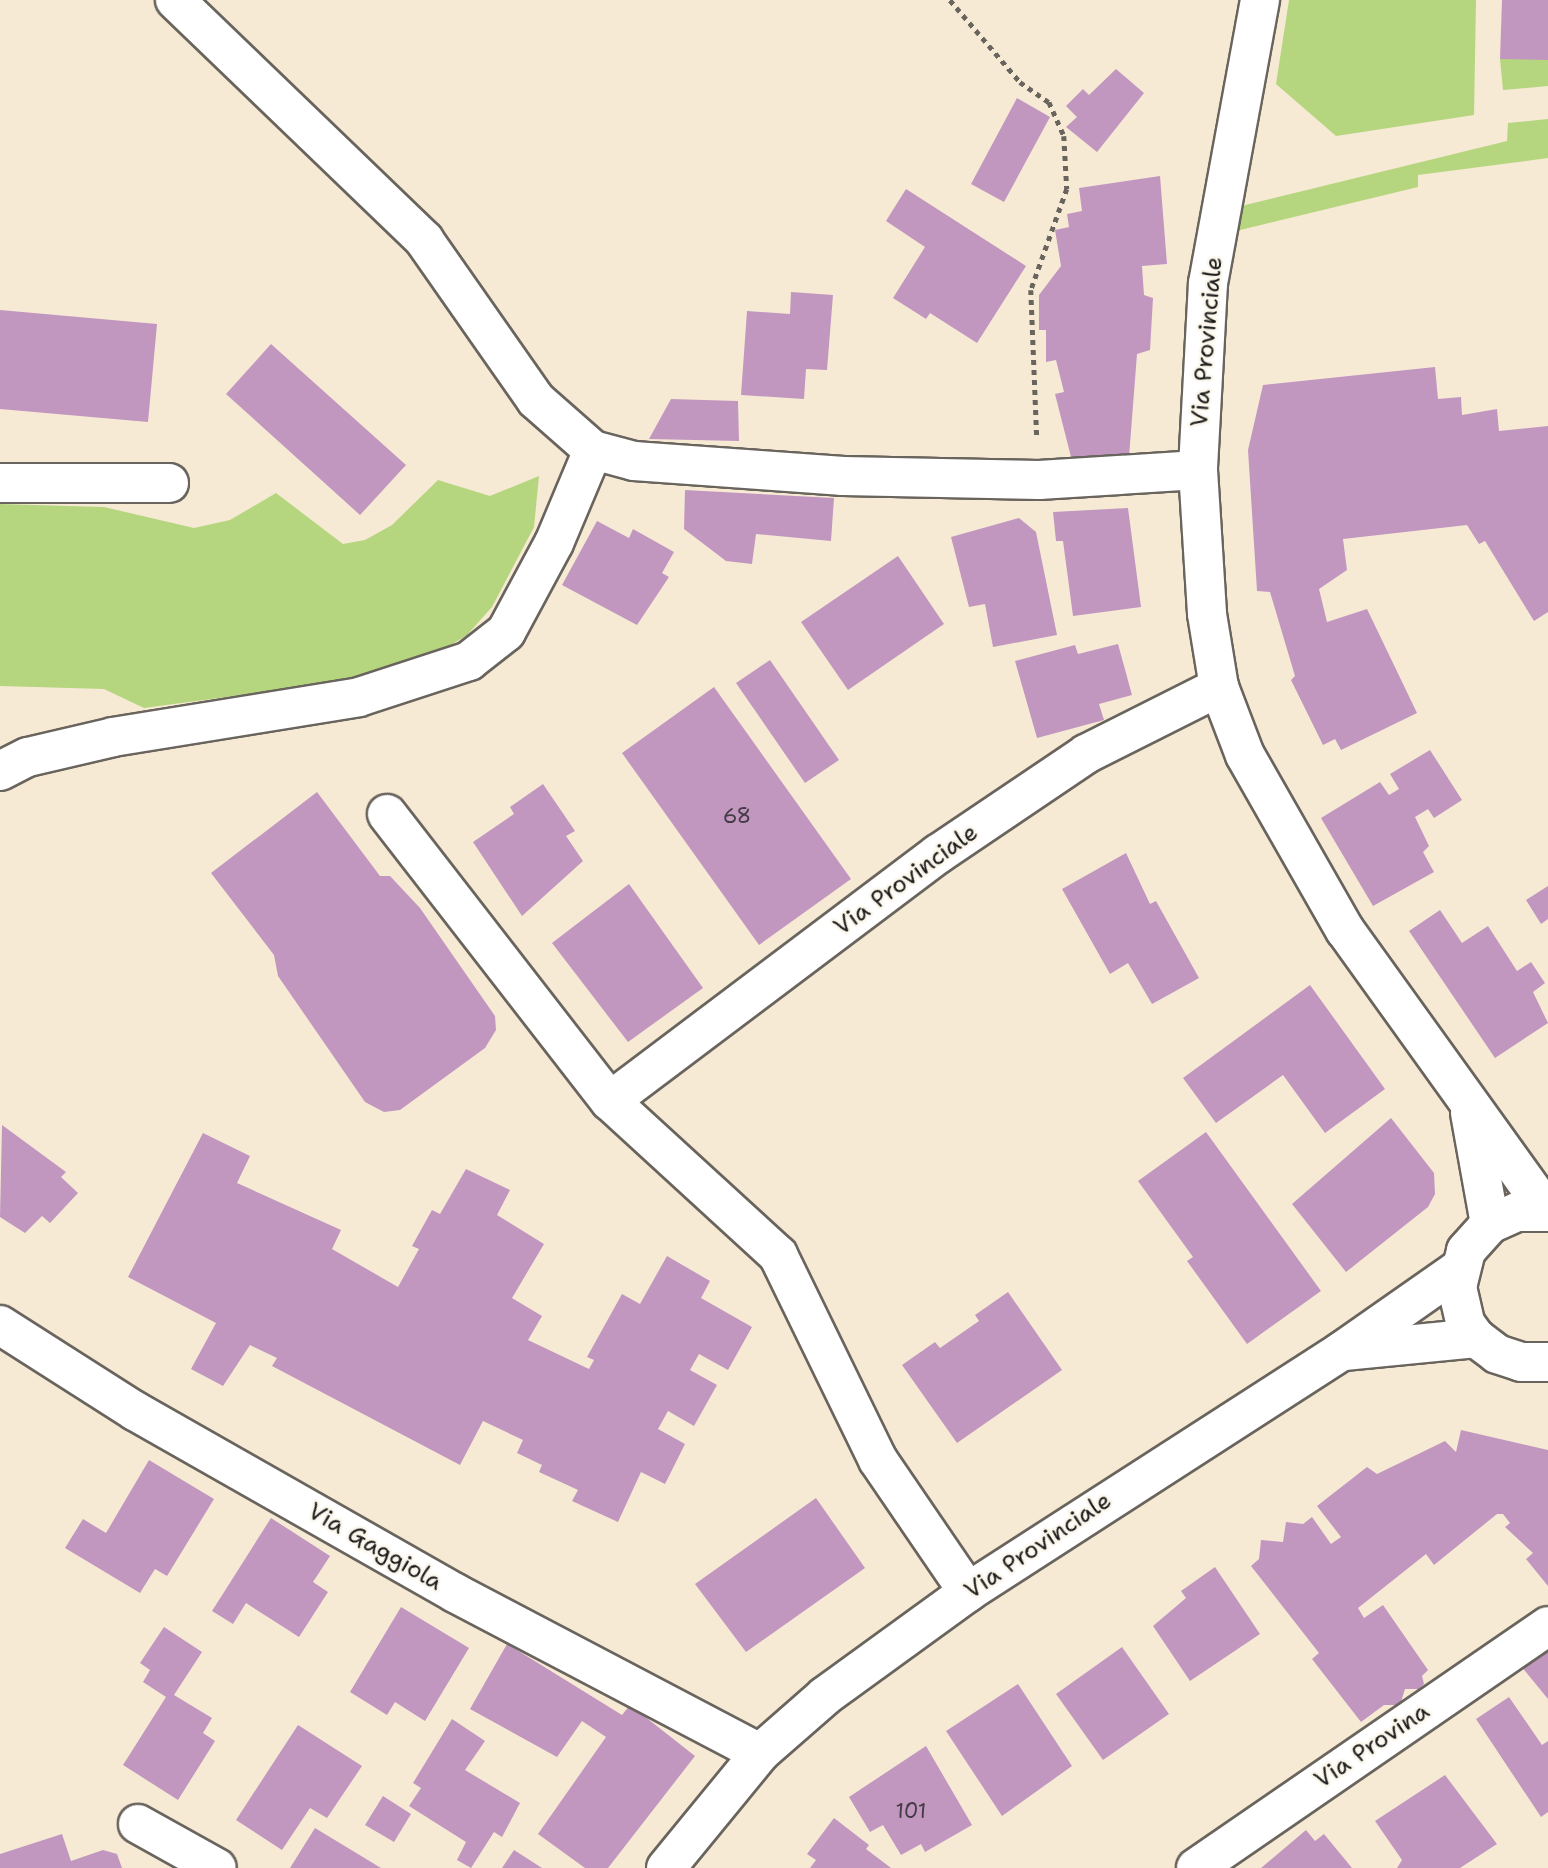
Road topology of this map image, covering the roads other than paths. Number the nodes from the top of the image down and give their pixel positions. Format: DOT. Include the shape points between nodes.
graph roads {
  1 [pos="175,0"];
  2 [pos="1260,0"];
  3 [pos="593,450"];
  4 [pos="1198,470"];
  5 [pos="0,483"];
  6 [pos="169,483"];
  7 [pos="1219,687"];
  8 [pos="0,771"];
  9 [pos="387,814"];
  10 [pos="610,1101"];
  11 [pos="1468,1103"];
  12 [pos="1548,1212"];
  13 [pos="1490,1224"];
  14 [pos="1459,1269"];
  15 [pos="0,1325"];
  16 [pos="1476,1338"];
  17 [pos="1342,1351"];
  18 [pos="1548,1362"];
  19 [pos="968,1592"];
  20 [pos="1548,1626"];
  21 [pos="760,1753"];
  22 [pos="138,1824"];
  23 [pos="217,1868"];
  24 [pos="666,1868"];
  25 [pos="1196,1868"];
  1 -- 3 [label="street" via="424,240 536,400"];
  2 -- 4 [label="street, Via Provinciale" via="1208,283"];
  3 -- 4 [label="street" via="684,467 843,477 1039,480"];
  3 -- 8 [label="street" via="554,543 506,632 469,661 359,697 113,737 28,757"];
  4 -- 7 [label="street, Via Provinciale" via="1207,614"];
  5 -- 6 [label="street"];
  7 -- 10 [label="street, Via Provinciale" via="1086,754 938,854"];
  7 -- 11 [label="street, Via Provinciale" via="1245,755 1309,872"];
  9 -- 10 [label="street"];
  10 -- 19 [label="street" via="778,1255 878,1460"];
  11 -- 12 [label="street"];
  11 -- 13 [label="street, Via Provinciale"];
  12 -- 13 [label="street" via="1517,1212"];
  13 -- 14 [label="street" via="1466,1251"];
  14 -- 16 [label="street" via="1459,1305"];
  14 -- 17 [label="street"];
  15 -- 21 [label="street, Via Gaggiola" via="135,1410 443,1586"];
  16 -- 17 [label="street, Via Provinciale"];
  16 -- 18 [label="street" via="1496,1354 1521,1362"];
  17 -- 19 [label="street, Via Provinciale"];
  19 -- 21 [label="street, Via Provinciale" via="825,1696"];
  20 -- 25 [label="street, Via Provina"];
  21 -- 24 [label="street, Via Provinciale"];
  22 -- 23 [label="street"];
}
